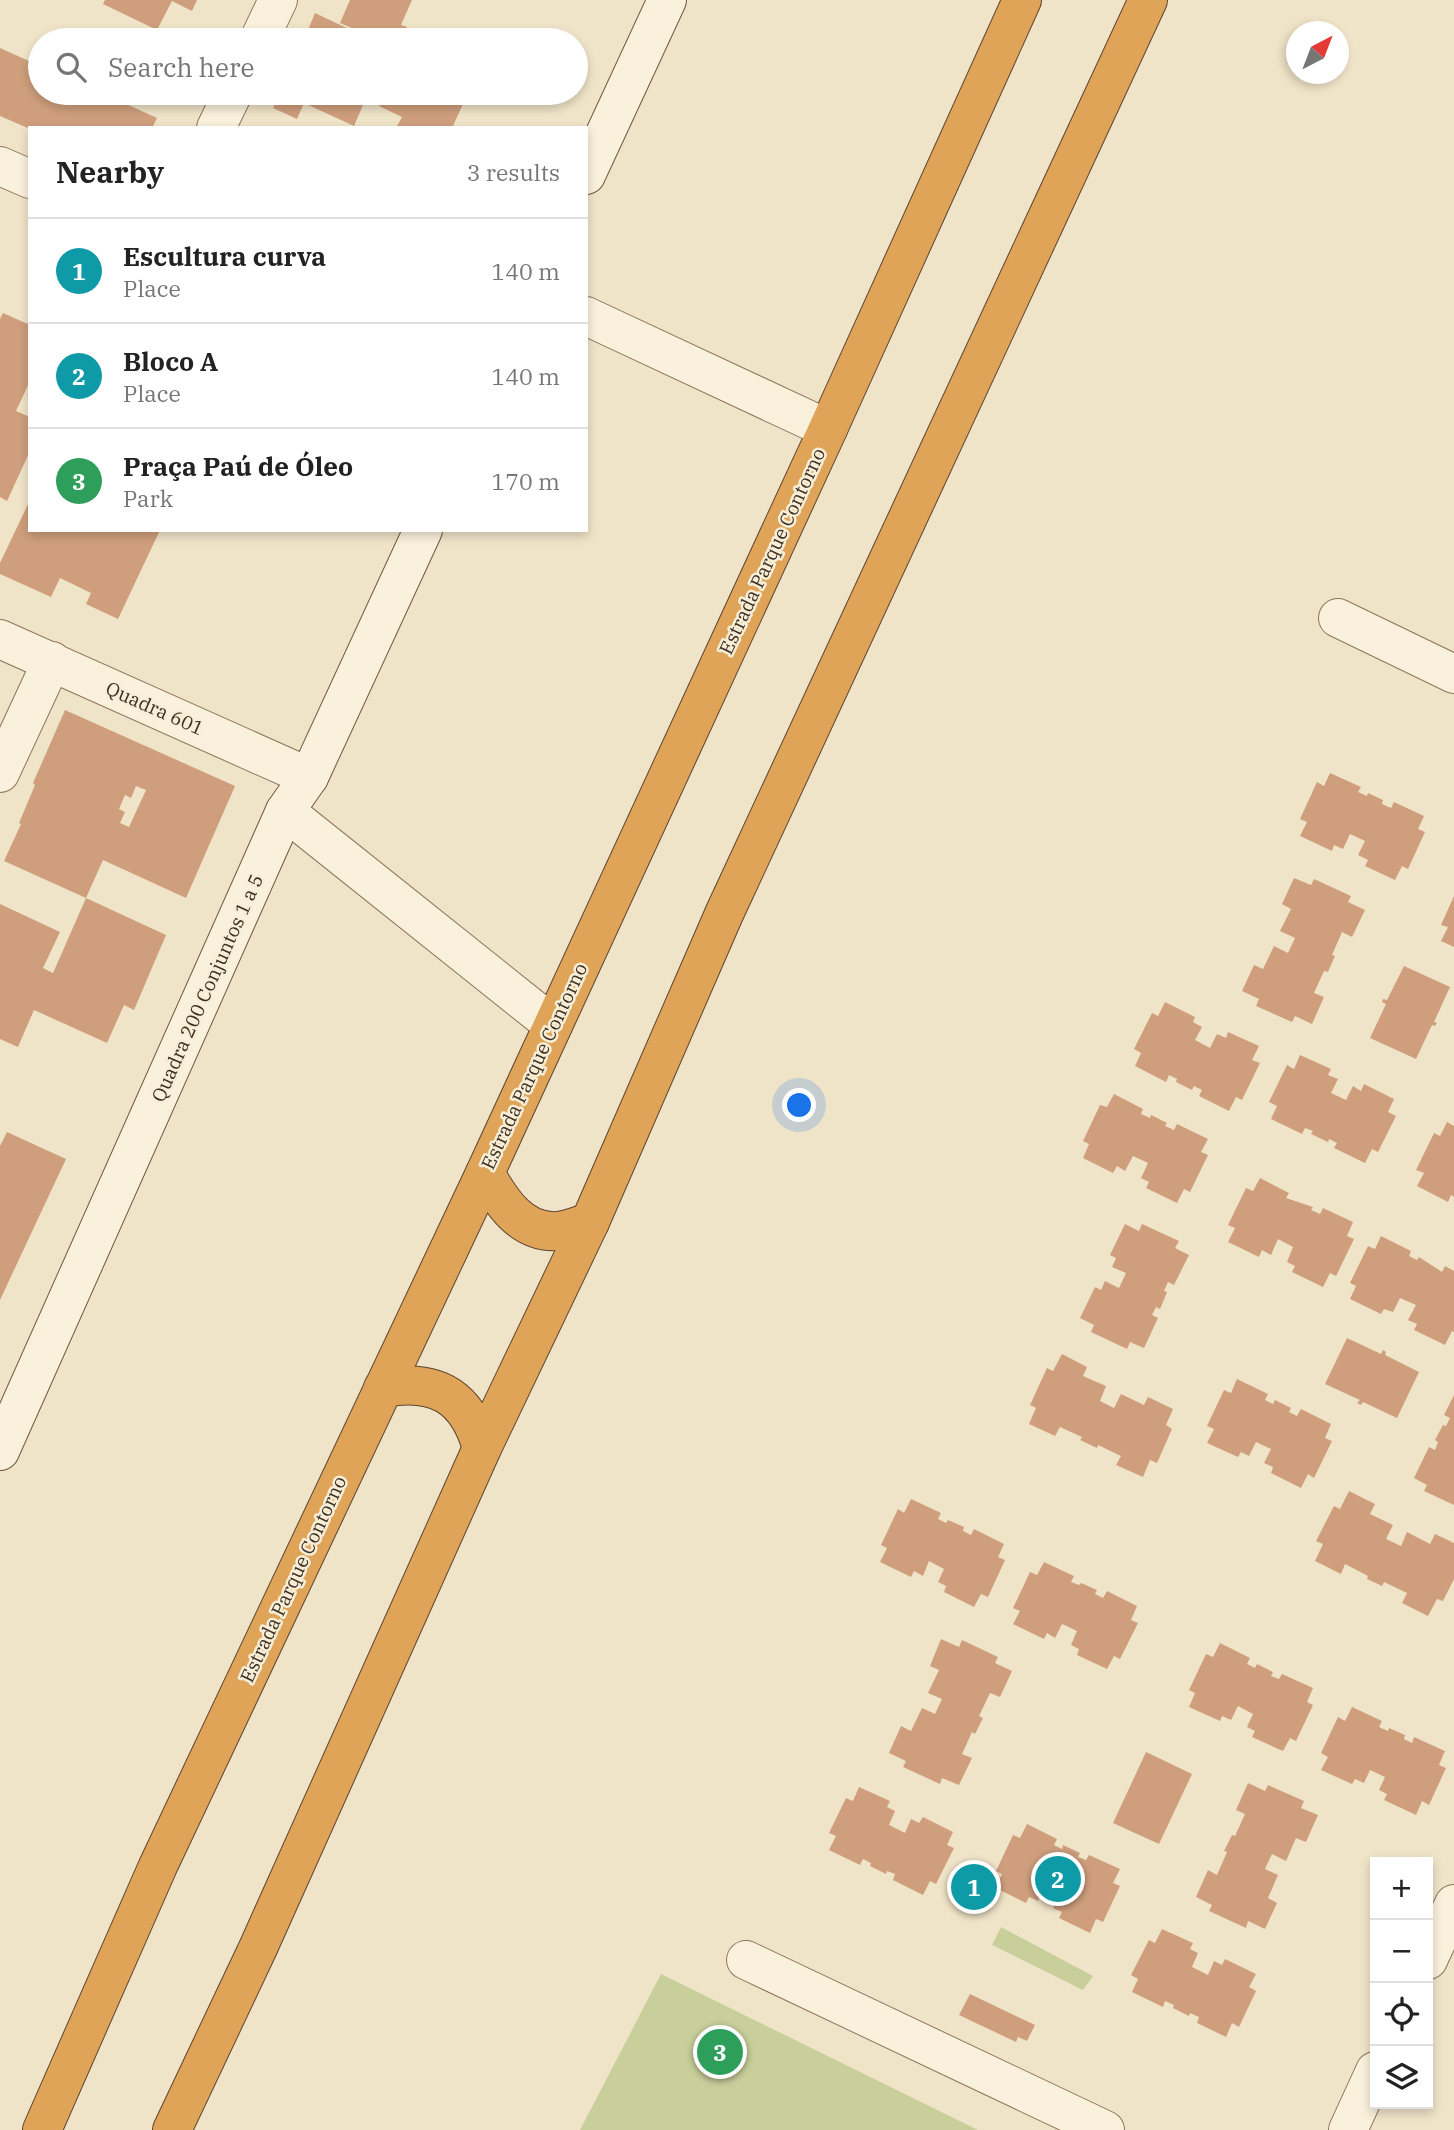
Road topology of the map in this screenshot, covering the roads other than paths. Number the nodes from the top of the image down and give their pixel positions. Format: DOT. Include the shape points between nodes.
graph roads {
  1 [pos="278,0"];
  2 [pos="667,0"];
  3 [pos="1022,0"];
  4 [pos="1148,0"];
  5 [pos="265,28"];
  6 [pos="227,105"];
  7 [pos="217,126"];
  8 [pos="0,166"];
  9 [pos="588,171"];
  10 [pos="28,178"];
  11 [pos="588,317"];
  12 [pos="828,429"];
  13 [pos="422,532"];
  14 [pos="1338,618"];
  15 [pos="0,639"];
  16 [pos="51,661"];
  17 [pos="1454,674"];
  18 [pos="0,773"];
  19 [pos="309,777"];
  20 [pos="285,811"];
  21 [pos="553,1025"];
  22 [pos="485,1173"];
  23 [pos="590,1222"];
  24 [pos="383,1388"];
  25 [pos="482,1448"];
  26 [pos="0,1451"];
  27 [pos="1454,1904"];
  28 [pos="1433,1949"];
  29 [pos="746,1960"];
  30 [pos="1370,2082"];
  31 [pos="1060,2121"];
  32 [pos="42,2130"];
  33 [pos="172,2130"];
  34 [pos="1105,2130"];
  35 [pos="1348,2130"];
  1 -- 5 [label="street"];
  2 -- 9 [label="street"];
  3 -- 12 [label="highway, Estrada Parque Contorno"];
  4 -- 23 [label="highway" via="724,914"];
  6 -- 7 [label="street"];
  8 -- 10 [label="street"];
  11 -- 12 [label="street"];
  12 -- 21 [label="highway, Estrada Parque Contorno"];
  13 -- 19 [label="street, Quadra 200 Conjuntos 1 a 5"];
  14 -- 17 [label="street"];
  15 -- 16 [label="street, Quadra 601"];
  16 -- 18 [label="street"];
  16 -- 19 [label="street, Quadra 601"];
  19 -- 20 [label="street, Quadra 200 Conjuntos 1 a 5"];
  20 -- 21 [label="street"];
  20 -- 26 [label="street, Quadra 200 Conjuntos 1 a 5"];
  21 -- 22 [label="highway, Estrada Parque Contorno"];
  22 -- 23 [label="highway" via="503,1204 532,1226 562,1231"];
  22 -- 24 [label="highway, Estrada Parque Contorno"];
  23 -- 25 [label="highway"];
  24 -- 25 [label="highway" via="426,1386 447,1394 476,1427"];
  24 -- 32 [label="highway, Estrada Parque Contorno" via="159,1866"];
  25 -- 33 [label="highway"];
  27 -- 28 [label="street"];
  29 -- 31 [label="street"];
  30 -- 35 [label="street"];
  31 -- 34 [label="street"];
}
